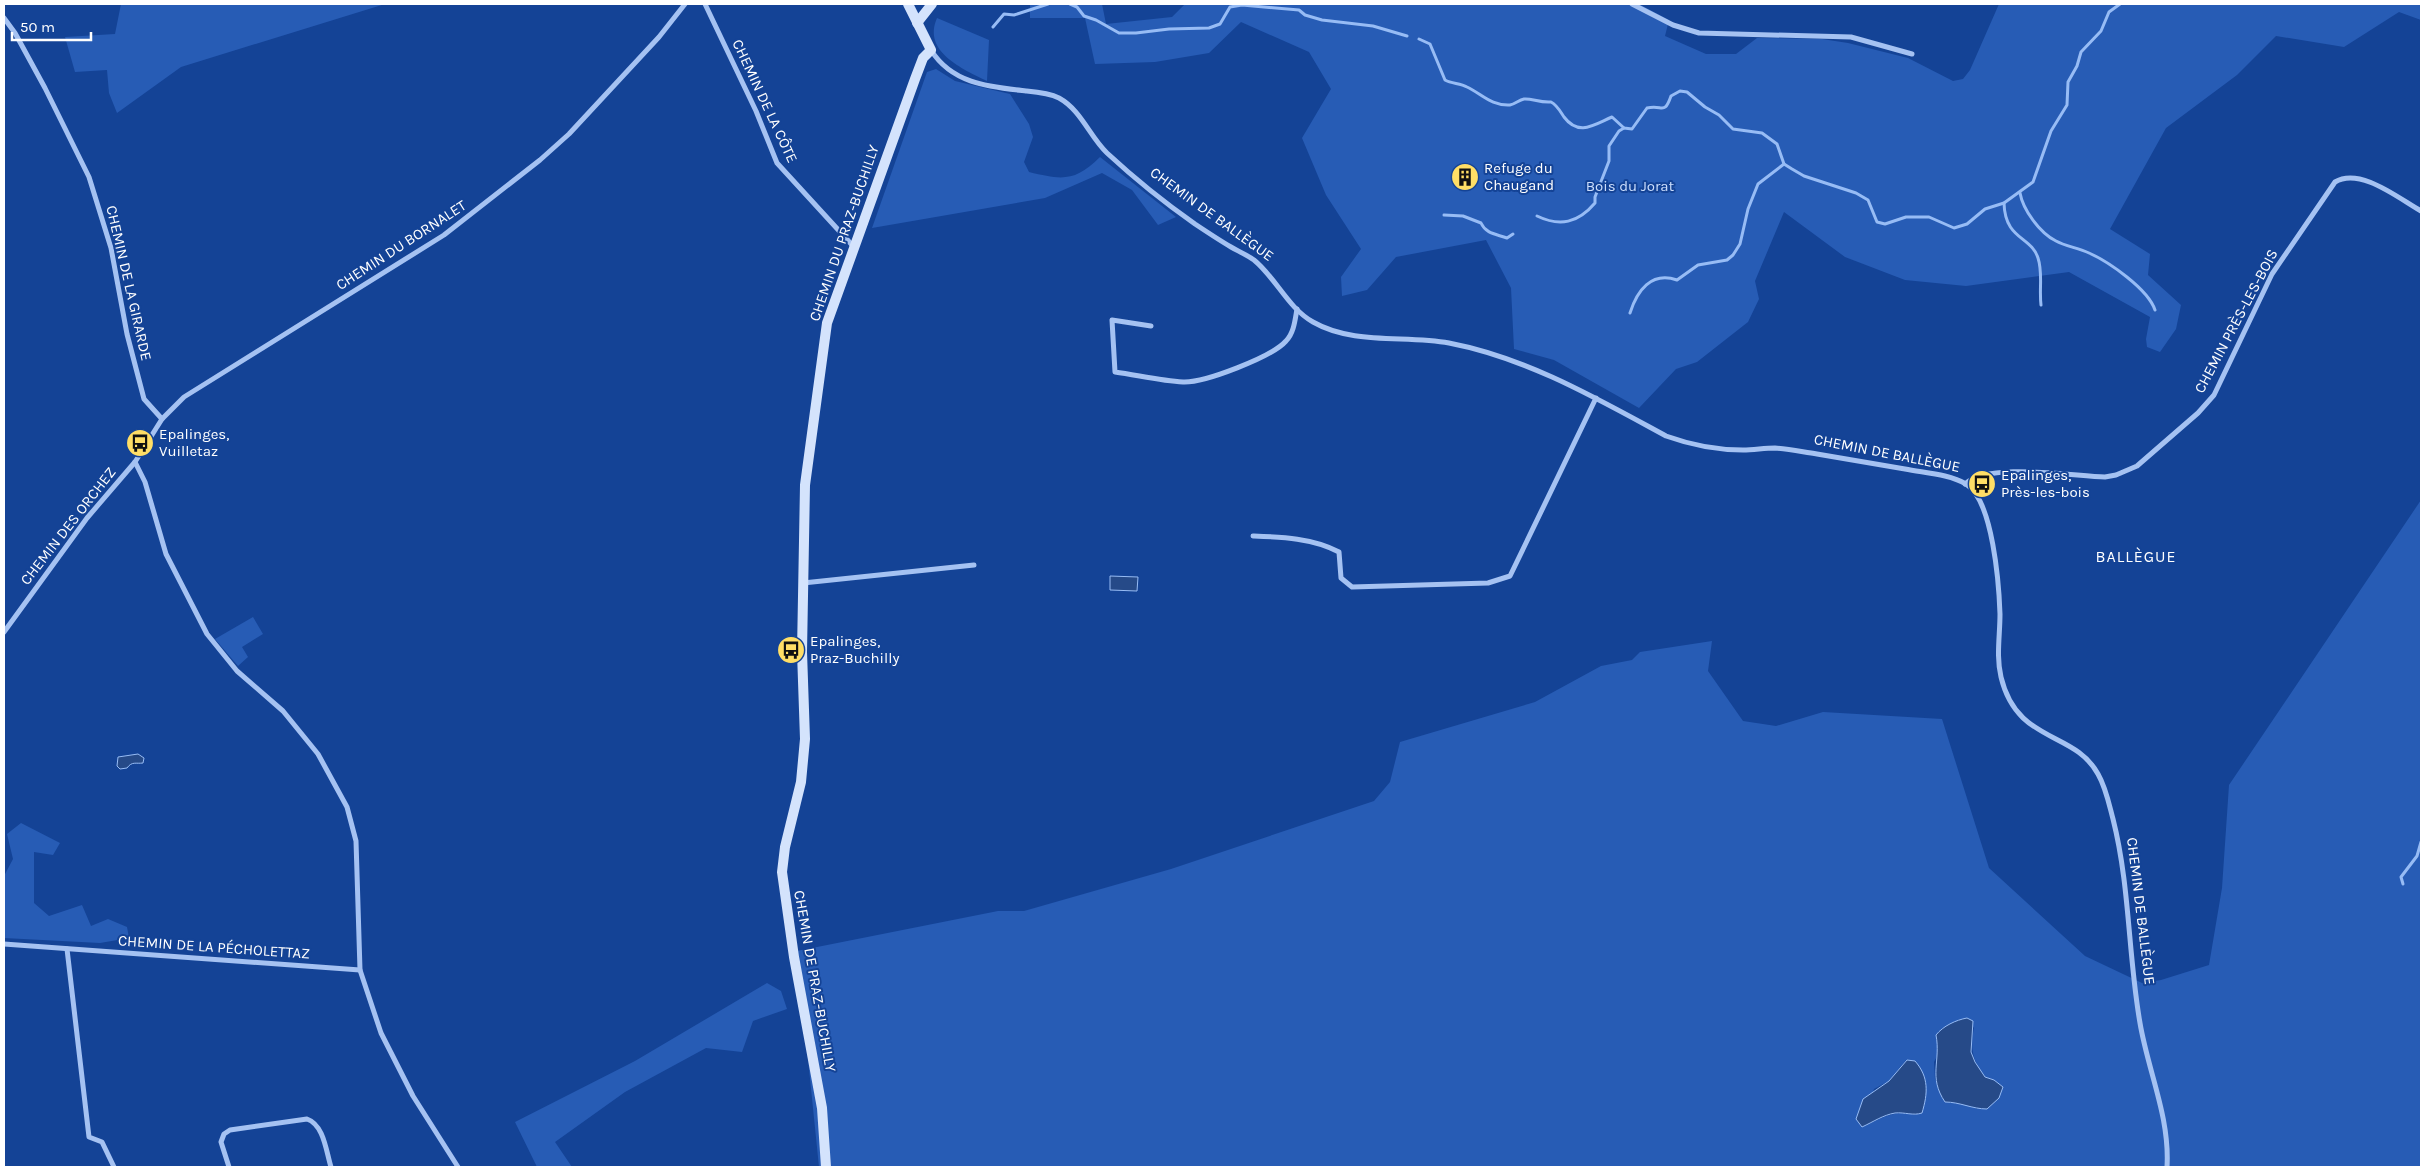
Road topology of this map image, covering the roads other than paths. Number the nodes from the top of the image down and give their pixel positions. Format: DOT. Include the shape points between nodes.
graph roads {
  1 [pos="685,4"];
  2 [pos="705,4"];
  3 [pos="908,4"];
  4 [pos="932,4"];
  5 [pos="1632,4"];
  6 [pos="4,18"];
  7 [pos="917,23"];
  8 [pos="932,50"];
  9 [pos="1912,54"];
  10 [pos="2421,211"];
  11 [pos="853,246"];
  12 [pos="1297,309"];
  13 [pos="1151,326"];
  14 [pos="1596,398"];
  15 [pos="162,419"];
  16 [pos="135,462"];
  17 [pos="1965,484"];
  18 [pos="1253,536"];
  19 [pos="974,565"];
  20 [pos="802,584"];
  21 [pos="4,632"];
  22 [pos="797,802"];
  23 [pos="4,944"];
  24 [pos="67,948"];
  25 [pos="360,970"];
  26 [pos="114,1167"];
  27 [pos="229,1167"];
  28 [pos="331,1167"];
  29 [pos="458,1167"];
  30 [pos="826,1167"];
  31 [pos="2167,1167"];
  1 -- 15 [label="street, CHEMIN DU BORNALET" via="576,128 540,160 444,235 184,397"];
  2 -- 11 [label="street, CHEMIN DE LA CÔTE" via="780,168"];
  3 -- 7 [label="street, CHEMIN DE BALLÈGUE"];
  4 -- 7 [label="street"];
  5 -- 9 [label="street" via="1672,25 1699,33 1851,37"];
  6 -- 15 [label="street, CHEMIN DE LA GIRARDE" via="31,62 83,164 99,206 144,400"];
  7 -- 8 [label="street, CHEMIN DE BALLÈGUE"];
  8 -- 11 [label="street, CHEMIN DU PRAZ-BUCHILLY" via="923,58 917,72"];
  8 -- 12 [label="street, CHEMIN DE BALLÈGUE" via="947,69 972,82 1060,98 1118,163 1193,222 1252,259"];
  10 -- 17 [label="street, CHEMIN PRÈS-LES-BOIS" via="2366,180 2348,176 2335,182 2272,274 2214,395 2138,466 2104,476 2004,471 1975,477"];
  11 -- 20 [label="street, CHEMIN DU PRAZ-BUCHILLY" via="827,324 804,485"];
  12 -- 13 [label="street" via="1288,340 1276,349 1211,378 1185,382 1115,372 1112,320"];
  12 -- 14 [label="street, CHEMIN DE BALLÈGUE" via="1316,324 1338,333 1448,343 1484,352 1552,375"];
  14 -- 17 [label="street, CHEMIN DE BALLÈGUE" via="1666,436 1707,448 1776,448 1871,463"];
  14 -- 18 [label="street" via="1510,576 1488,583 1352,586 1341,578 1339,552 1327,546 1282,537"];
  15 -- 16 [label="street, CHEMIN DU BORNALET"];
  16 -- 21 [label="street, CHEMIN DES ORCHEZ" via="87,518"];
  16 -- 25 [label="street" via="145,482 166,554 207,634 237,670 283,711 318,754 347,807 356,841"];
  17 -- 31 [label="street, CHEMIN DE BALLÈGUE" via="1978,498 1992,538 2000,615 1997,655 2006,693 2020,716 2031,726 2076,750 2090,762 2105,789 2124,866 2139,1021 2162,1113"];
  19 -- 20 [label="street"];
  20 -- 22 [label="street, CHEMIN DU PRAZ-BUCHILLY" via="805,740"];
  22 -- 30 [label="street, CHEMIN DE PRAZ-BUCHILLY" via="785,847 783,889 822,1108"];
  23 -- 24 [label="street, CHEMIN DE LA PÉCHOLETTAZ"];
  24 -- 25 [label="street, CHEMIN DE LA PÉCHOLETTAZ"];
  24 -- 26 [label="street" via="89,1137 102,1142"];
  25 -- 29 [label="street" via="385,1041 413,1096"];
  27 -- 28 [label="street" via="221,1142 230,1130 307,1119 314,1121 319,1128"];
}
